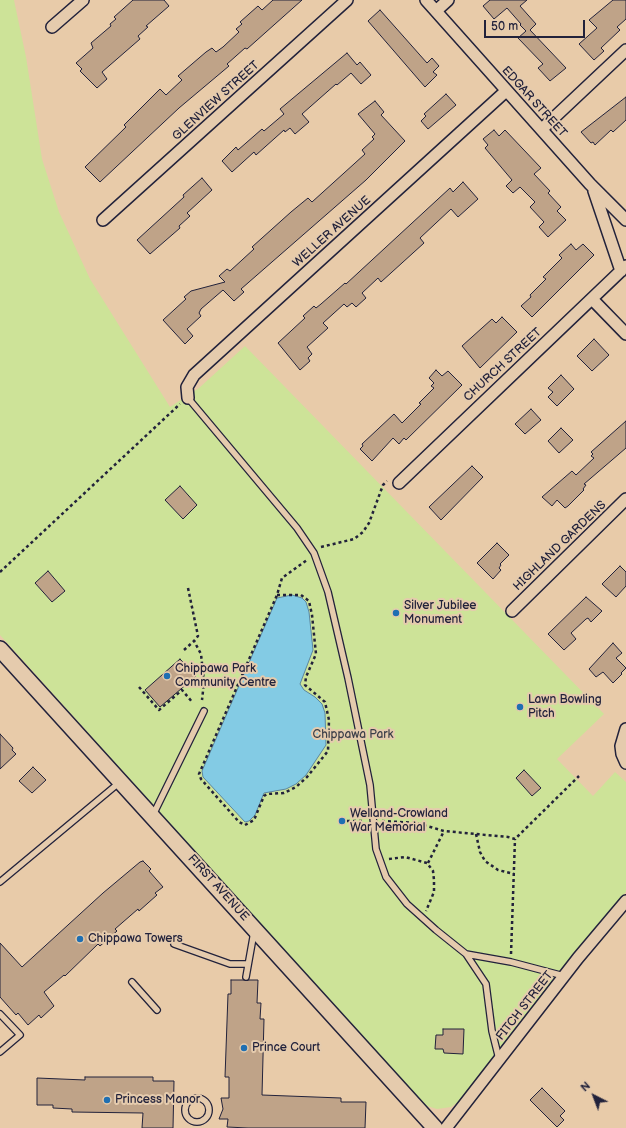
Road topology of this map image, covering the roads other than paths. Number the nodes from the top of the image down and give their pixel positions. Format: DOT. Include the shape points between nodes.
graph roads {
  1 [pos="83,0"];
  2 [pos="347,0"];
  3 [pos="426,0"];
  4 [pos="448,0"];
  5 [pos="436,11"];
  6 [pos="52,27"];
  7 [pos="626,50"];
  8 [pos="506,91"];
  9 [pos="542,129"];
  10 [pos="590,184"];
  11 [pos="103,220"];
  12 [pos="626,220"];
  13 [pos="623,268"];
  14 [pos="592,299"];
  15 [pos="626,334"];
  16 [pos="188,398"];
  17 [pos="394,480"];
  18 [pos="626,499"];
  19 [pos="512,610"];
  20 [pos="0,649"];
  21 [pos="204,711"];
  22 [pos="626,729"];
  23 [pos="625,762"];
  24 [pos="120,782"];
  25 [pos="153,816"];
  26 [pos="0,882"];
  27 [pos="626,901"];
  28 [pos="254,928"];
  29 [pos="174,944"];
  30 [pos="466,954"];
  31 [pos="248,964"];
  32 [pos="565,976"];
  33 [pos="246,977"];
  34 [pos="132,982"];
  35 [pos="157,1010"];
  36 [pos="0,1014"];
  37 [pos="0,1052"];
  38 [pos="499,1059"];
  39 [pos="199,1125"];
  40 [pos="435,1128"];
  41 [pos="446,1128"];
  1 -- 6 [label="street"];
  2 -- 11 [label="street, GLENVIEW STREET"];
  3 -- 5 [label="street, EDGAR STREET"];
  4 -- 5 [label="street"];
  5 -- 8 [label="street, EDGAR STREET"];
  7 -- 9 [label="street"];
  8 -- 9 [label="street, EDGAR STREET"];
  8 -- 16 [label="street, WELLER AVENUE" via="194,374 187,387"];
  9 -- 10 [label="street, EDGAR STREET"];
  10 -- 12 [label="street, EDGAR STREET"];
  10 -- 13 [label="street"];
  13 -- 14 [label="street, CHURCH STREET"];
  14 -- 15 [label="street"];
  14 -- 17 [label="street, CHURCH STREET"];
  16 -- 30 [label="lane" via="297,528 314,553 328,592 346,671 370,785 376,849 386,877 407,904"];
  18 -- 19 [label="street, HIGHLAND GARDENS"];
  20 -- 24 [label="street, FIRST AVENUE"];
  21 -- 25 [label="lane"];
  22 -- 23 [label="street" via="621,746"];
  24 -- 25 [label="street, FIRST AVENUE"];
  24 -- 26 [label="lane"];
  25 -- 28 [label="street, FIRST AVENUE"];
  27 -- 32 [label="street, FITCH STREET"];
  28 -- 31 [label="lane"];
  28 -- 40 [label="street, FIRST AVENUE"];
  29 -- 31 [label="lane" via="230,964"];
  30 -- 32 [label="lane"];
  30 -- 38 [label="lane" via="486,984 492,1031"];
  31 -- 33 [label="lane"];
  32 -- 38 [label="street, FITCH STREET"];
  34 -- 35 [label="lane"];
  36 -- 37 [label="lane" via="20,1035"];
  38 -- 41 [label="street, FITCH STREET"];
  39 -- 39 [label="lane" via="210,1112 208,1104 200,1098 190,1100 185,1111 191,1121"];
}
